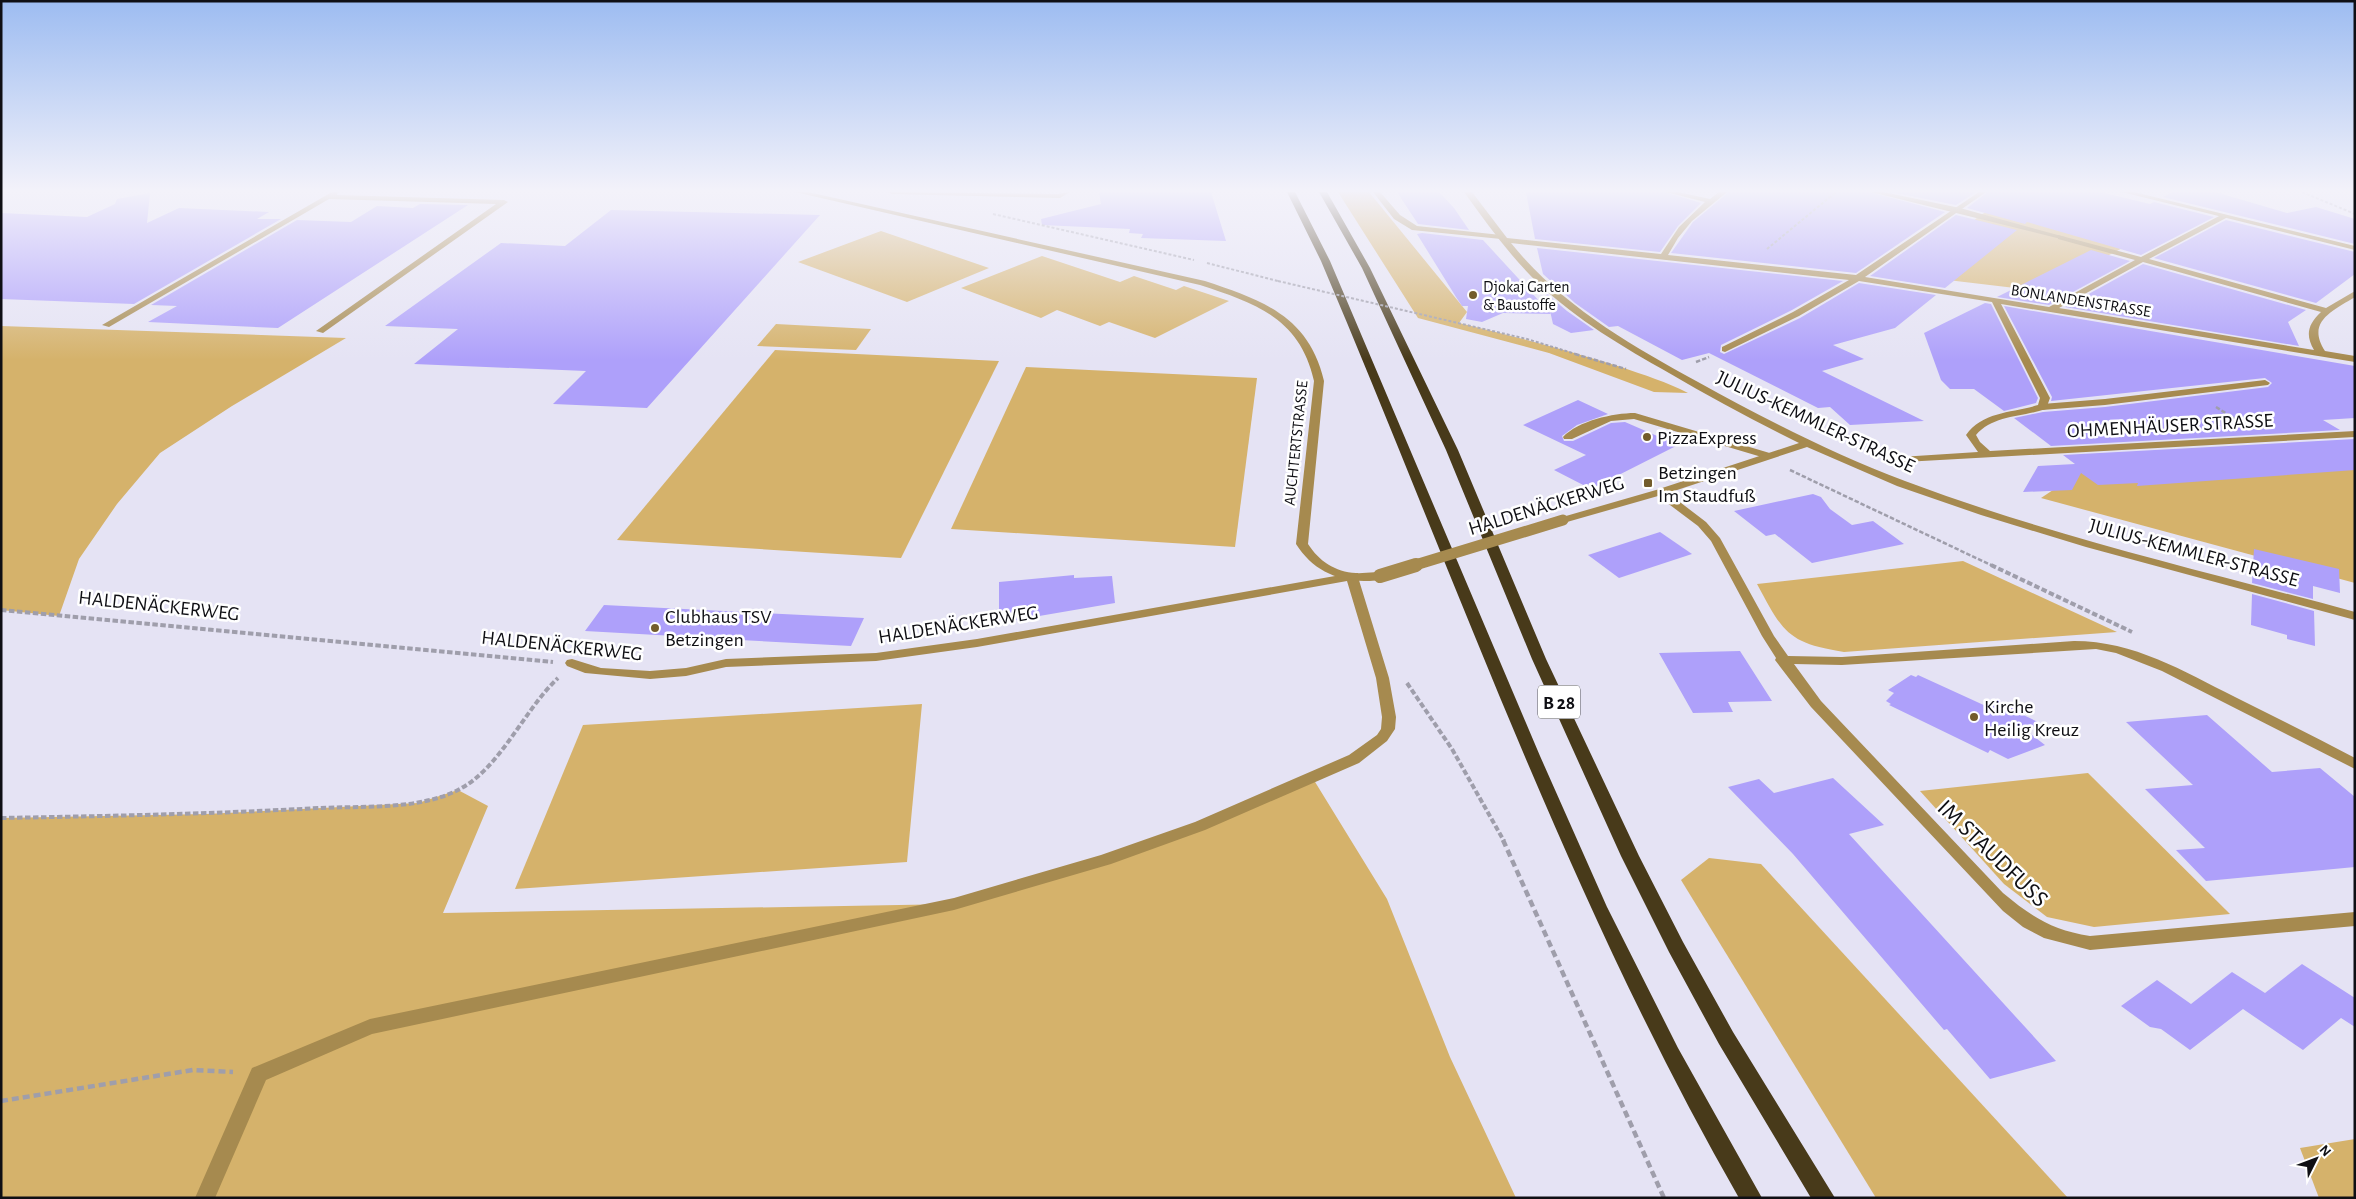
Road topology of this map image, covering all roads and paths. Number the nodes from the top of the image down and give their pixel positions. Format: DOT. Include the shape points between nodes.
graph roads {
  1 [pos="240,248"];
  2 [pos="438,248"];
  3 [pos="1045,248"];
  4 [pos="1137,248"];
  5 [pos="1319,248"];
  6 [pos="1355,248"];
  7 [pos="1511,248"];
  8 [pos="1592,248"];
  9 [pos="1668,248"];
  10 [pos="1769,248"];
  11 [pos="1901,248"];
  12 [pos="2097,248"];
  13 [pos="2163,248"];
  14 [pos="1664,256"];
  15 [pos="2140,260"];
  16 [pos="1748,266"];
  17 [pos="1858,278"];
  18 [pos="2355,293"];
  19 [pos="1996,302"];
  20 [pos="2049,310"];
  21 [pos="2327,311"];
  22 [pos="106,325"];
  23 [pos="320,331"];
  24 [pos="1725,349"];
  25 [pos="2321,353"];
  26 [pos="2355,359"];
  27 [pos="1668,368"];
  28 [pos="1628,369"];
  29 [pos="2265,383"];
  30 [pos="2190,391"];
  31 [pos="2042,407"];
  32 [pos="2355,434"];
  33 [pos="1568,437"];
  34 [pos="2266,439"];
  35 [pos="1809,443"];
  36 [pos="1988,455"];
  37 [pos="1767,457"];
  38 [pos="1904,460"];
  39 [pos="1660,492"];
  40 [pos="1380,576"];
  41 [pos="1352,577"];
  42 [pos="1,610"];
  43 [pos="2355,616"];
  44 [pos="2137,634"];
  45 [pos="1782,660"];
  46 [pos="572,663"];
  47 [pos="1404,678"];
  48 [pos="2355,764"];
  49 [pos="1,818"];
  50 [pos="2355,919"];
  51 [pos="259,1074"];
  52 [pos="1,1101"];
  53 [pos="205,1198"];
  54 [pos="1664,1198"];
  55 [pos="1751,1198"];
  56 [pos="1824,1198"];
  1 -- 22 [label="street"];
  2 -- 23 [label="street"];
  3 -- 41 [label="street, AUCHTERTSTRASSE" via="1202,284 1241,297 1286,322 1299,334 1313,356 1319,381 1302,544 1323,568"];
  4 -- 28 [label="path, bridge" via="1527,339"];
  5 -- 55 [label="highway, B 28" via="1576,860 1670,1053"];
  6 -- 56 [label="highway, B 28" via="1452,450 1539,659 1630,856 1726,1038"];
  7 -- 27 [label="street, JULIUS-KEMMLER-STRASSE" via="1542,282 1571,306 1619,340"];
  8 -- 14 [label="street, BONLANDENSTRASSE"];
  9 -- 14 [label="street"];
  10 -- 16 [label="path"];
  11 -- 17 [label="street"];
  12 -- 15 [label="street"];
  13 -- 15 [label="street"];
  14 -- 16 [label="street, BONLANDENSTRASSE"];
  15 -- 20 [label="street"];
  15 -- 21 [label="street"];
  16 -- 17 [label="street, BONLANDENSTRASSE"];
  17 -- 19 [label="street, BONLANDENSTRASSE"];
  17 -- 24 [label="street" via="1796,314"];
  18 -- 21 [label="street"];
  19 -- 20 [label="street, BONLANDENSTRASSE"];
  19 -- 31 [label="street" via="2045,398"];
  20 -- 25 [label="street, BONLANDENSTRASSE"];
  21 -- 25 [label="street" via="2314,327 2313,338"];
  24 -- 27 [label="path" via="1700,361"];
  25 -- 26 [label="street, BONLANDENSTRASSE"];
  27 -- 35 [label="street, JULIUS-KEMMLER-STRASSE" via="1728,403"];
  29 -- 30 [label="street, OHMENHÄUSER STRASSE"];
  30 -- 31 [label="street, OHMENHÄUSER STRASSE"];
  30 -- 34 [label="path"];
  31 -- 36 [label="street, OHMENHÄUSER STRASSE" via="1999,417 1975,429 1971,435"];
  32 -- 34 [label="street, OHMENHÄUSER STRASSE"];
  33 -- 37 [label="street" via="1618,414 1635,416"];
  34 -- 36 [label="street, OHMENHÄUSER STRASSE"];
  35 -- 37 [label="street, HALDENÄCKERWEG"];
  35 -- 43 [label="street, JULIUS-KEMMLER-STRASSE" via="1900,483 2006,519"];
  36 -- 38 [label="street, OHMENHÄUSER STRASSE"];
  37 -- 39 [label="street, HALDENÄCKERWEG"];
  37 -- 44 [label="path"];
  39 -- 40 [label="street, HALDENÄCKERWEG, bridge"];
  39 -- 45 [label="street, IM STAUDFUSS" via="1702,524 1716,540"];
  40 -- 41 [label="street, AUCHTERTSTRASSE"];
  41 -- 46 [label="street, HALDENÄCKERWEG" via="977,643 876,657 726,663 686,672 650,675 601,672"];
  41 -- 51 [label="street" via="1389,710 1388,729 1374,745 1354,759 1200,826 1105,860 954,904 370,1027"];
  42 -- 46 [label="path, HALDENÄCKERWEG"];
  45 -- 48 [label="street" via="1842,661 2074,645 2119,649 2168,668"];
  45 -- 50 [label="street, IM STAUDFUSS" via="1859,752 1980,879 2021,918 2041,931 2090,943"];
  46 -- 49 [label="path" via="541,694 492,762 458,790 418,803 206,814"];
  47 -- 54 [label="path" via="1452,749 1502,837"];
  51 -- 52 [label="path" via="193,1070"];
  51 -- 53 [label="street"];
}
